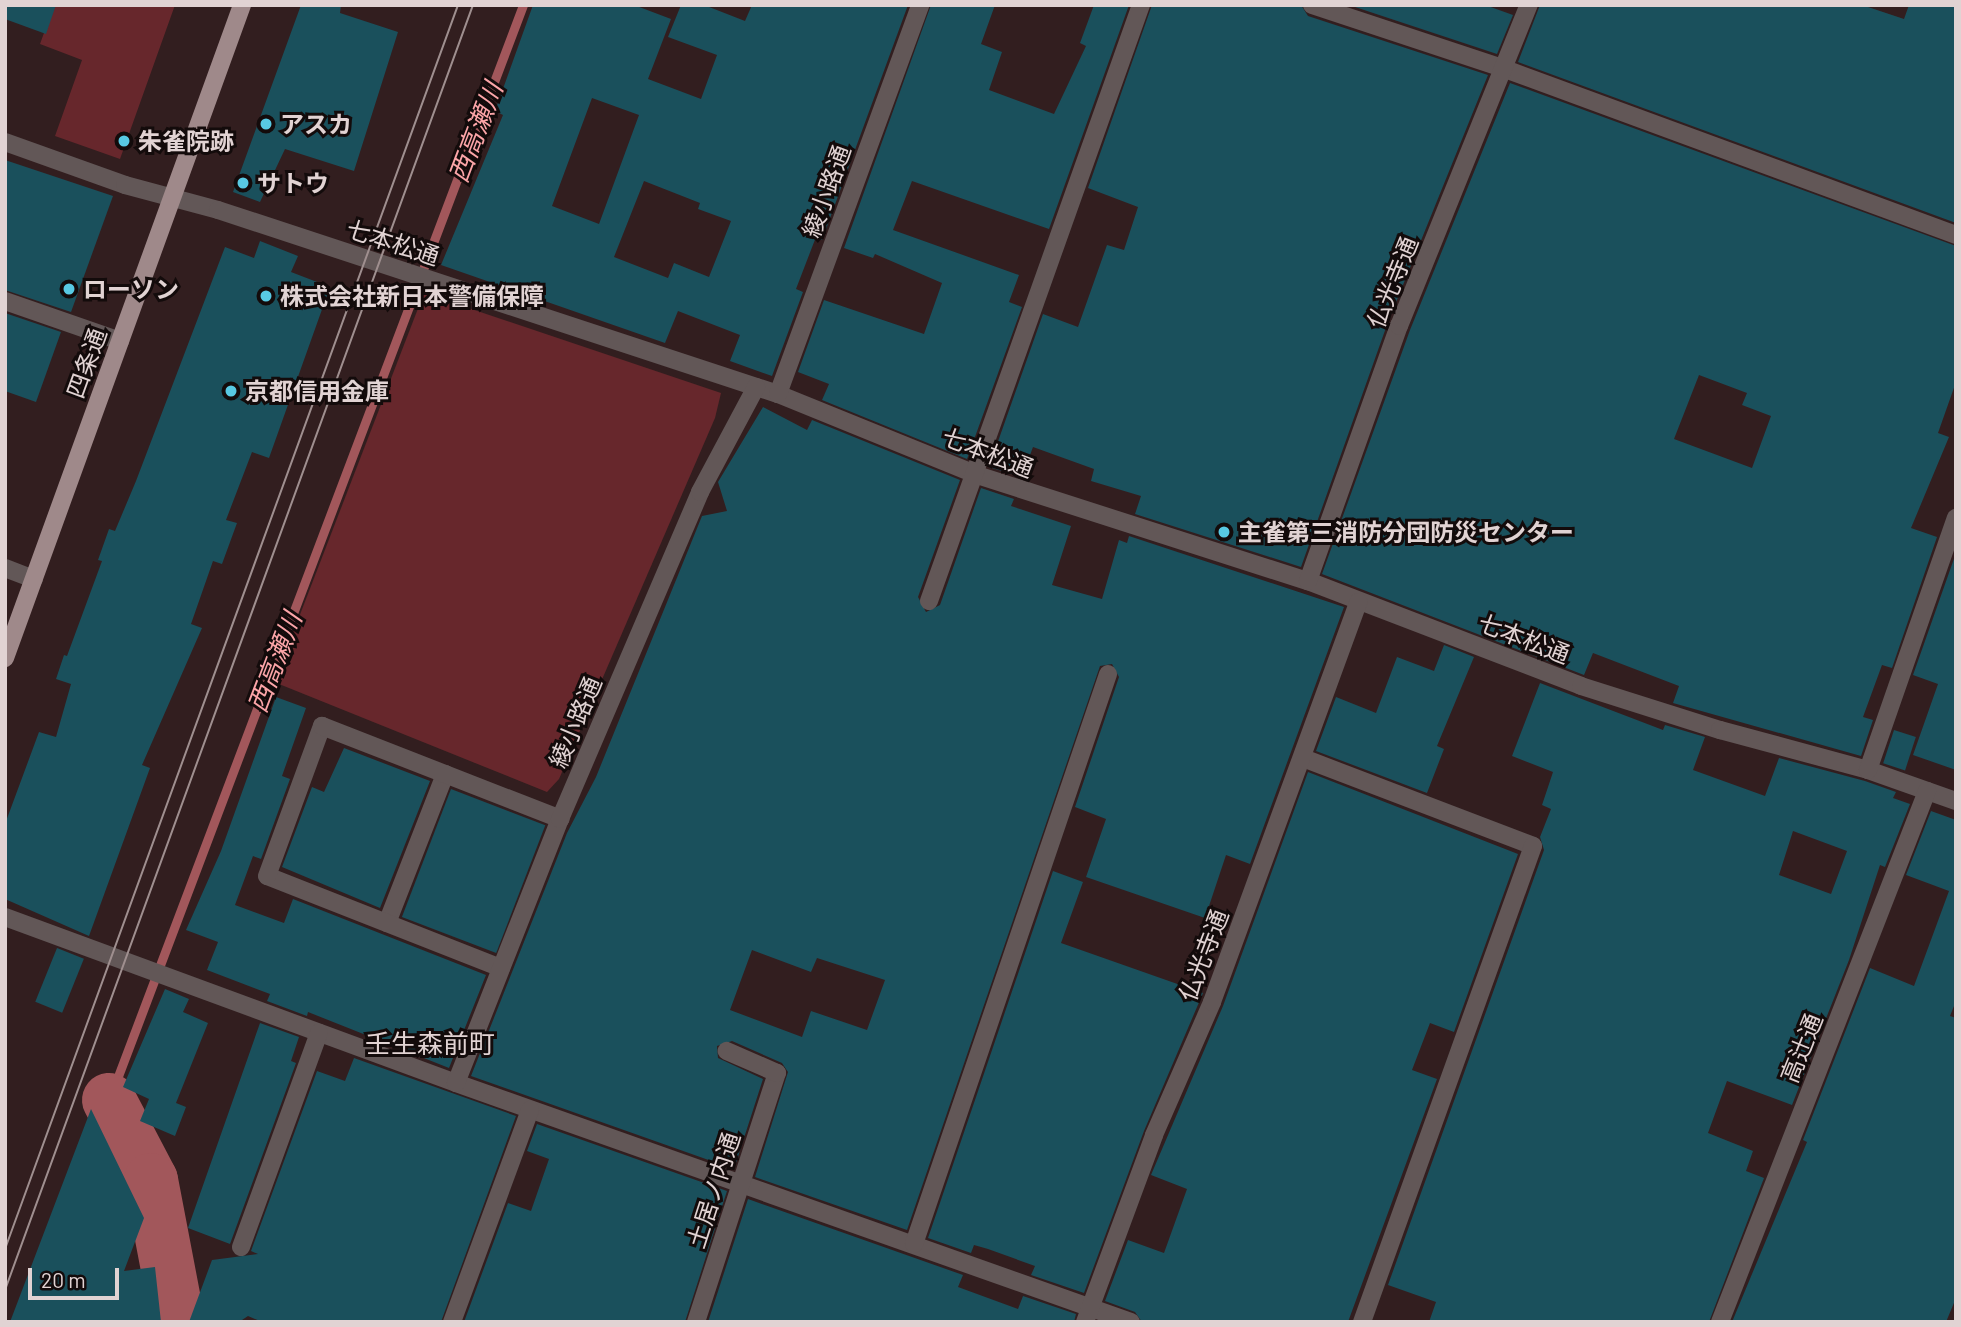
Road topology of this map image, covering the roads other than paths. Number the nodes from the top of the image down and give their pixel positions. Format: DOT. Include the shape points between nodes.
graph roads {
  1 [pos="242,5"];
  2 [pos="920,5"];
  3 [pos="1141,5"];
  4 [pos="1312,5"];
  5 [pos="1529,5"];
  6 [pos="1505,69"];
  7 [pos="5,142"];
  8 [pos="172,196"];
  9 [pos="1956,235"];
  10 [pos="5,300"];
  11 [pos="120,341"];
  12 [pos="756,387"];
  13 [pos="778,394"];
  14 [pos="977,475"];
  15 [pos="1956,518"];
  16 [pos="5,568"];
  17 [pos="34,579"];
  18 [pos="1308,581"];
  19 [pos="929,601"];
  20 [pos="1358,602"];
  21 [pos="5,659"];
  22 [pos="1108,674"];
  23 [pos="1303,758"];
  24 [pos="1868,770"];
  25 [pos="445,774"];
  26 [pos="1927,791"];
  27 [pos="1956,801"];
  28 [pos="560,819"];
  29 [pos="5,917"];
  30 [pos="387,923"];
  31 [pos="501,968"];
  32 [pos="319,1033"];
  33 [pos="727,1051"];
  34 [pos="456,1083"];
  35 [pos="530,1110"];
  36 [pos="741,1182"];
  37 [pos="915,1244"];
  38 [pos="240,1247"];
  39 [pos="1088,1314"];
  40 [pos="452,1322"];
  41 [pos="696,1322"];
  42 [pos="1131,1322"];
  43 [pos="1362,1322"];
  44 [pos="1720,1322"];
  1 -- 8 [label="main road, 四条通"];
  2 -- 13 [label="street, 綾小路通"];
  3 -- 14 [label="street"];
  4 -- 6 [label="street"];
  5 -- 6 [label="street, 仏光寺通"];
  6 -- 9 [label="street"];
  6 -- 18 [label="street, 仏光寺通" via="1399,326"];
  7 -- 8 [label="street, 七本松通" via="125,185"];
  8 -- 11 [label="main road, 四条通"];
  8 -- 12 [label="street, 七本松通"];
  10 -- 11 [label="street"];
  11 -- 17 [label="main road, 四条通"];
  12 -- 13 [label="street, 七本松通"];
  12 -- 28 [label="street, 綾小路通" via="700,492"];
  13 -- 14 [label="street, 七本松通"];
  14 -- 18 [label="street, 七本松通"];
  14 -- 19 [label="street"];
  15 -- 24 [label="street"];
  16 -- 17 [label="street"];
  17 -- 21 [label="main road, 四条通"];
  18 -- 20 [label="street, 七本松通"];
  20 -- 23 [label="street, 仏光寺通"];
  20 -- 24 [label="street, 七本松通" via="1581,686 1732,734"];
  22 -- 37 [label="street"];
  23 -- 39 [label="street, 仏光寺通"];
  23 -- 43 [label="street" via="1533,846"];
  24 -- 26 [label="street, 七本松通"];
  25 -- 28 [label="street"];
  25 -- 30 [label="street"];
  25 -- 30 [label="street" via="322,726 267,876"];
  26 -- 27 [label="street, 七本松通"];
  26 -- 44 [label="street, 高辻通"];
  28 -- 31 [label="street, 綾小路通"];
  29 -- 32 [label="street"];
  30 -- 31 [label="street"];
  31 -- 34 [label="street, 綾小路通"];
  32 -- 34 [label="street"];
  32 -- 38 [label="street"];
  33 -- 36 [label="street, 土居ノ内通" via="777,1073"];
  34 -- 35 [label="street"];
  35 -- 36 [label="street"];
  35 -- 40 [label="street"];
  36 -- 37 [label="street"];
  36 -- 41 [label="street, 土居ノ内通"];
  37 -- 39 [label="street"];
  39 -- 42 [label="street"];
}
